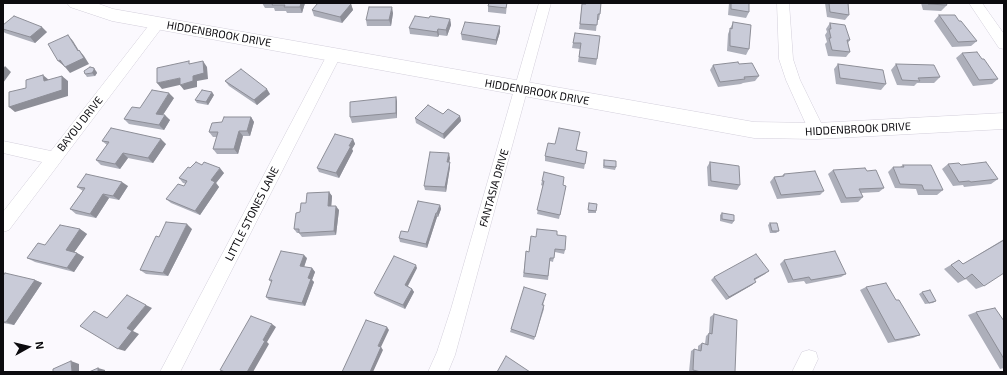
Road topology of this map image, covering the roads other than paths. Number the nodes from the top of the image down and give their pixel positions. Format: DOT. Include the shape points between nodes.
graph roads {
  1 [pos="76,3"];
  2 [pos="545,3"];
  3 [pos="783,3"];
  4 [pos="975,3"];
  5 [pos="158,24"];
  6 [pos="1004,44"];
  7 [pos="334,55"];
  8 [pos="522,89"];
  9 [pos="1004,121"];
  10 [pos="817,131"];
  11 [pos="3,147"];
  12 [pos="54,158"];
  13 [pos="3,225"];
  14 [pos="170,372"];
  15 [pos="438,372"];
  1 -- 5 [label="street, HIDDENBROOK DRIVE" via="112,15"];
  2 -- 8 [label="street, FANTASIA DRIVE"];
  3 -- 10 [label="street" via="786,59"];
  4 -- 6 [label="street"];
  5 -- 7 [label="street, HIDDENBROOK DRIVE"];
  5 -- 12 [label="street, BAYOU DRIVE"];
  7 -- 8 [label="street, HIDDENBROOK DRIVE"];
  7 -- 14 [label="street, LITTLE STONES LANE"];
  8 -- 10 [label="street, HIDDENBROOK DRIVE" via="754,130"];
  8 -- 15 [label="street, FANTASIA DRIVE" via="460,309"];
  9 -- 10 [label="street, HIDDENBROOK DRIVE"];
  11 -- 12 [label="street"];
  12 -- 13 [label="street, BAYOU DRIVE"];
}
